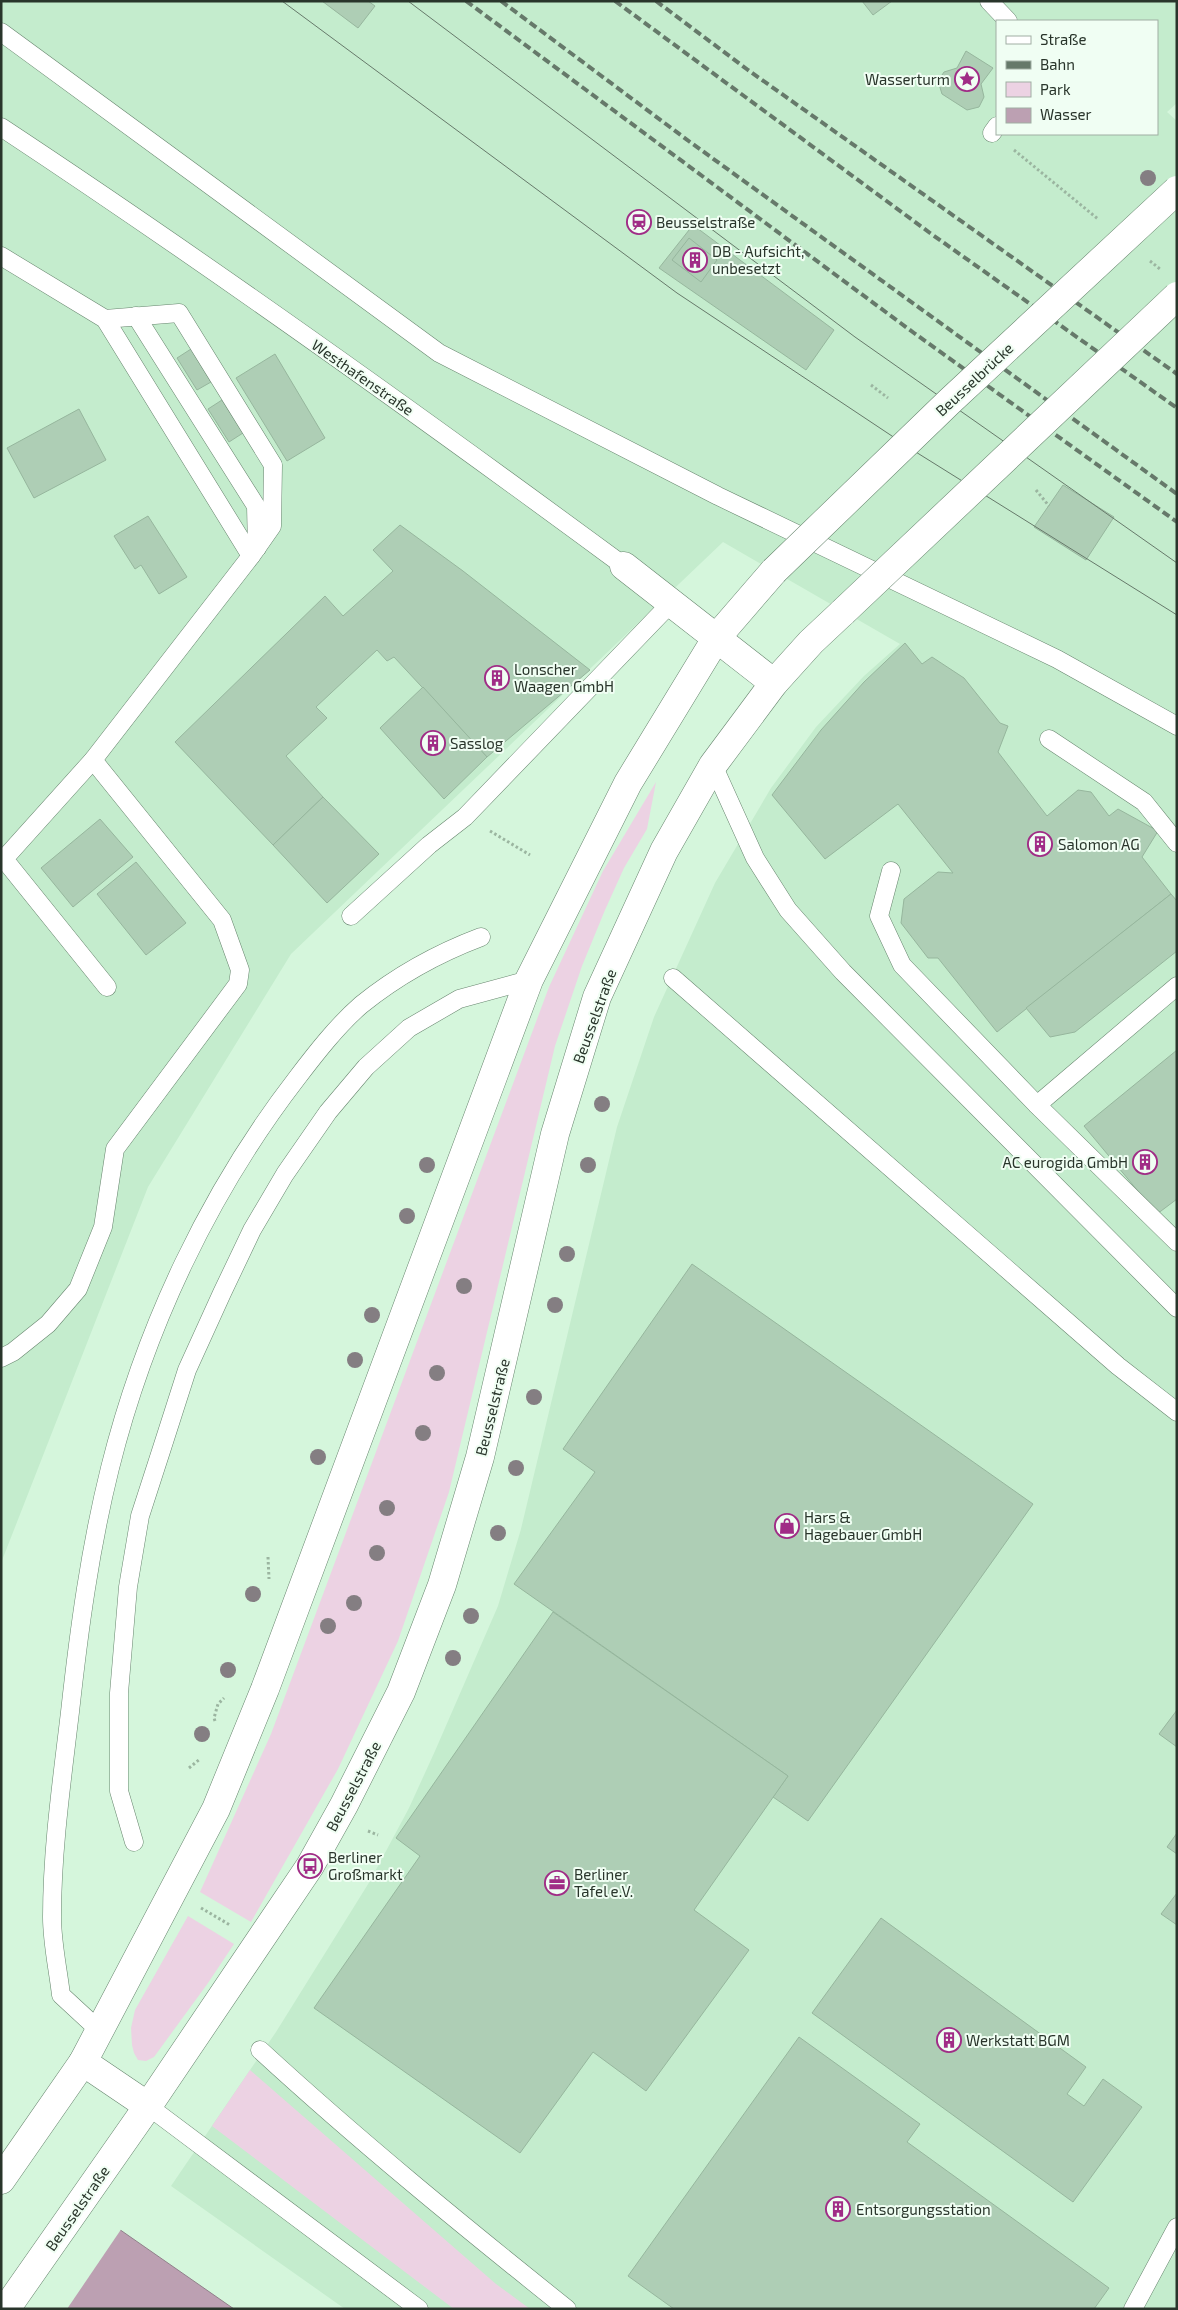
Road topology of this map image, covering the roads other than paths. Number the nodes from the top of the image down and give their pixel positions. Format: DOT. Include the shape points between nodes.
graph roads {
  1 [pos="989,1"];
  2 [pos="1007,20"];
  3 [pos="1,32"];
  4 [pos="1,127"];
  5 [pos="1177,190"];
  6 [pos="1,256"];
  7 [pos="1177,296"];
  8 [pos="136,316"];
  9 [pos="105,319"];
  10 [pos="254,552"];
  11 [pos="624,566"];
  12 [pos="672,602"];
  13 [pos="717,637"];
  14 [pos="774,683"];
  15 [pos="1177,726"];
  16 [pos="1049,739"];
  17 [pos="93,760"];
  18 [pos="713,765"];
  19 [pos="1177,843"];
  20 [pos="891,870"];
  21 [pos="351,916"];
  22 [pos="481,937"];
  23 [pos="673,978"];
  24 [pos="529,980"];
  25 [pos="1177,986"];
  26 [pos="108,987"];
  27 [pos="1037,1105"];
  28 [pos="1177,1242"];
  29 [pos="1177,1308"];
  30 [pos="1,1358"];
  31 [pos="1177,1412"];
  32 [pos="134,1842"];
  33 [pos="100,2031"];
  34 [pos="260,2050"];
  35 [pos="83,2062"];
  36 [pos="148,2106"];
  37 [pos="1,2180"];
  38 [pos="1177,2227"];
  39 [pos="6,2309"];
  40 [pos="419,2309"];
  41 [pos="567,2309"];
  42 [pos="1132,2309"];
  1 -- 2 [label="lane"];
  3 -- 15 [label="lane" via="439,353 718,496 1057,659"];
  4 -- 11 [label="lane, Westhafenstraße" via="183,250 457,443"];
  5 -- 13 [label="main road, Beusselbrücke, bridge" via="774,571"];
  6 -- 9 [label="lane"];
  7 -- 14 [label="main road, Beusselstraße, bridge" via="842,612"];
  8 -- 9 [label="lane"];
  8 -- 10 [label="lane" via="256,506"];
  8 -- 10 [label="lane" via="179,314 273,465 272,526"];
  9 -- 10 [label="lane"];
  10 -- 17 [label="lane"];
  11 -- 12 [label="main road, Westhafenstraße"];
  12 -- 13 [label="main road, Westhafenstraße"];
  12 -- 21 [label="lane" via="465,817"];
  13 -- 14 [label="main road"];
  13 -- 24 [label="main road" via="628,783"];
  14 -- 18 [label="main road, Beusselstraße"];
  16 -- 19 [label="lane" via="1144,802"];
  17 -- 26 [label="lane" via="4,859"];
  17 -- 30 [label="lane" via="222,920 240,970 238,984 115,1149 103,1227 78,1289 48,1324 14,1352"];
  18 -- 29 [label="lane" via="756,858 788,910 843,972"];
  18 -- 36 [label="main road, Beusselstraße" via="664,850 597,997 555,1134 480,1457 442,1585 401,1692 310,1866"];
  20 -- 27 [label="lane" via="879,916 902,965"];
  22 -- 33 [label="lane" via="444,951 402,974 358,1008 318,1051 278,1102 200,1231 166,1302 138,1375 110,1468 83,1597 56,1839 52,1918 61,1995"];
  23 -- 31 [label="lane" via="1118,1366"];
  24 -- 32 [label="lane" via="459,999 409,1028 366,1067 328,1112 286,1174 252,1230 222,1293 187,1370 159,1456 140,1516 128,1587 119,1693 119,1791"];
  24 -- 33 [label="main road" via="265,1689 216,1809"];
  25 -- 27 [label="lane"];
  27 -- 28 [label="lane"];
  33 -- 35 [label="main road"];
  34 -- 41 [label="lane" via="443,2211"];
  35 -- 36 [label="main road"];
  35 -- 37 [label="main road"];
  36 -- 39 [label="main road, Beusselstraße"];
  36 -- 40 [label="lane"];
  38 -- 42 [label="lane"];
}
